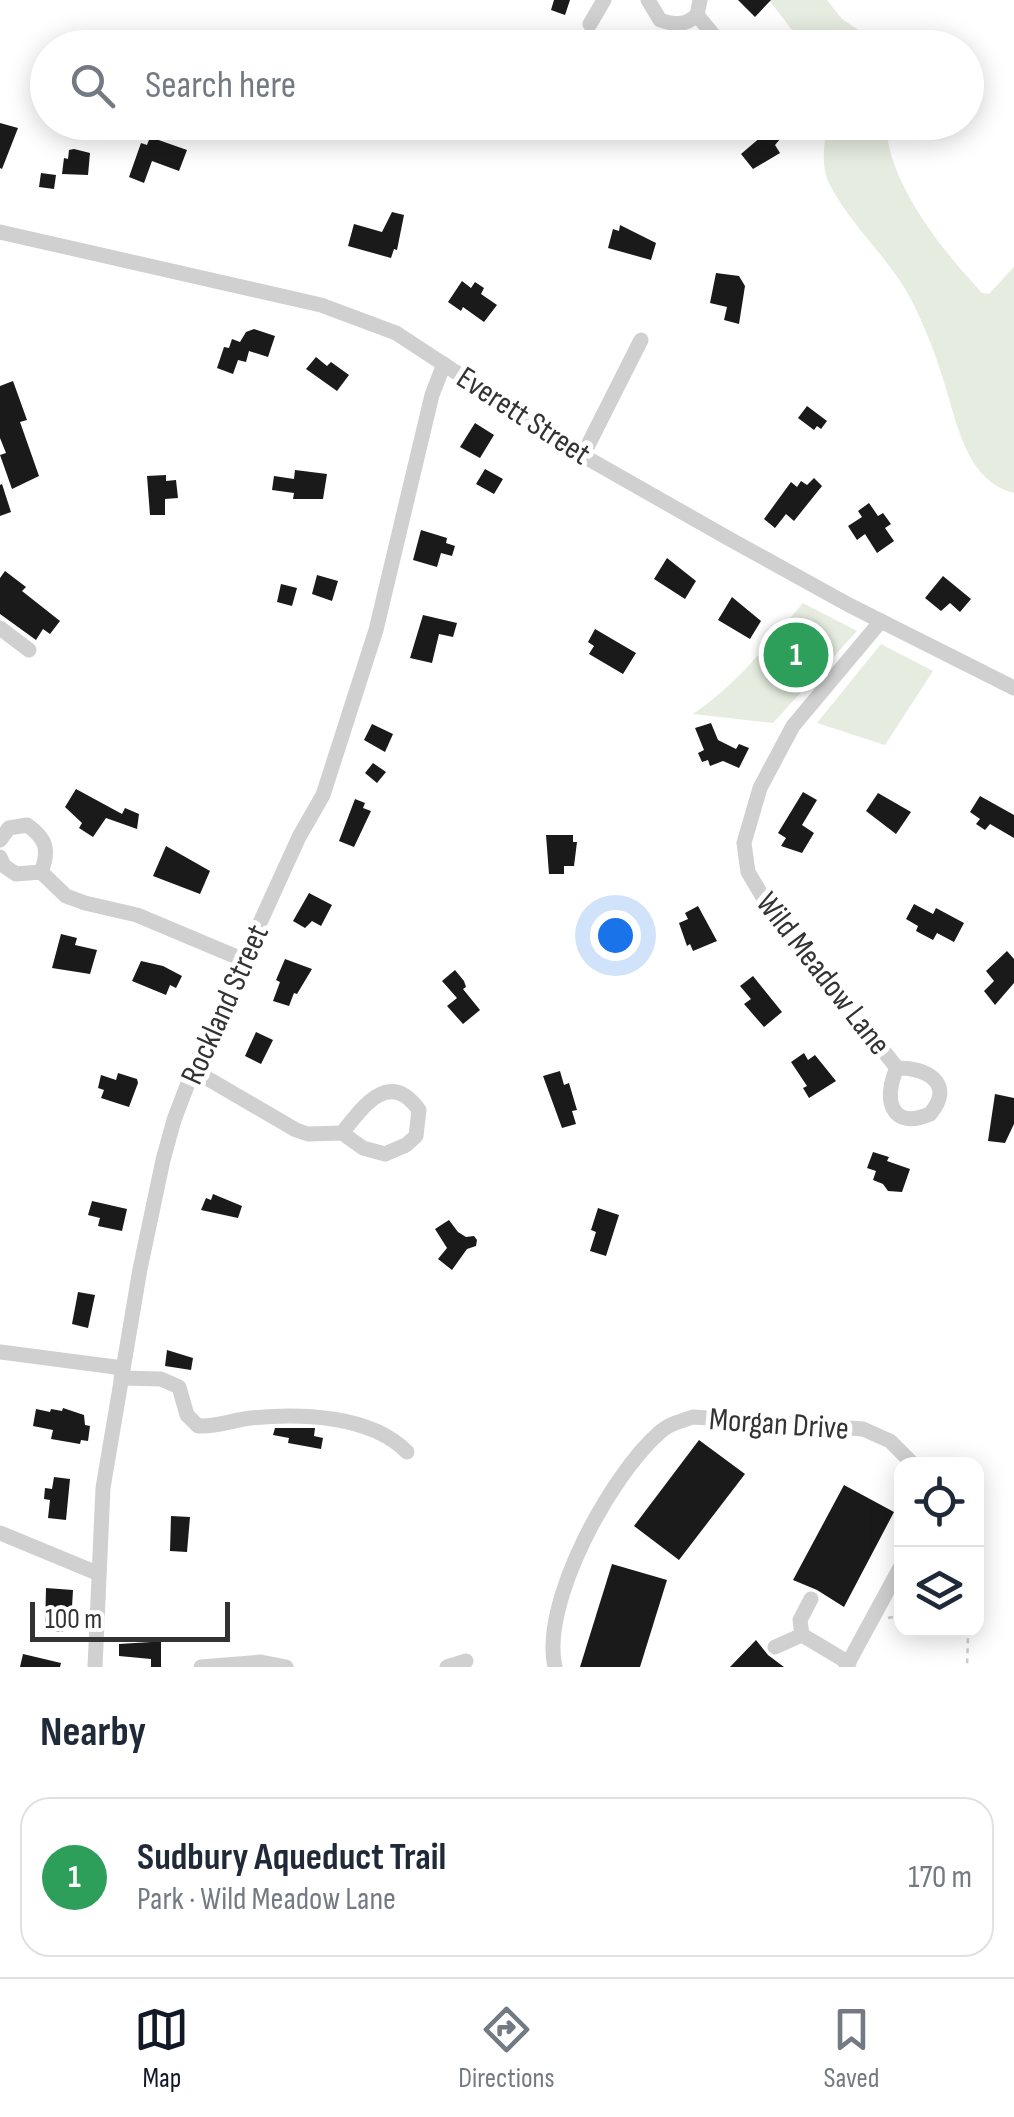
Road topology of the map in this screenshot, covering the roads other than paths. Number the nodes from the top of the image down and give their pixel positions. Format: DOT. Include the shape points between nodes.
graph roads {
  1 [pos="604,0"];
  2 [pos="648,0"];
  3 [pos="699,7"];
  4 [pos="590,24"];
  5 [pos="713,30"];
  6 [pos="0,232"];
  7 [pos="641,340"];
  8 [pos="444,364"];
  9 [pos="583,455"];
  10 [pos="881,622"];
  11 [pos="0,628"];
  12 [pos="29,650"];
  13 [pos="1014,688"];
  14 [pos="0,840"];
  15 [pos="0,857"];
  16 [pos="41,872"];
  17 [pos="244,960"];
  18 [pos="897,1068"];
  19 [pos="193,1070"];
  20 [pos="342,1133"];
  21 [pos="0,1352"];
  22 [pos="122,1373"];
  23 [pos="407,1452"];
  24 [pos="907,1457"];
  25 [pos="0,1533"];
  26 [pos="97,1573"];
  27 [pos="894,1579"];
  28 [pos="811,1599"];
  29 [pos="802,1636"];
  30 [pos="776,1646"];
  31 [pos="466,1661"];
  32 [pos="847,1665"];
  33 [pos="95,1667"];
  34 [pos="201,1667"];
  35 [pos="286,1667"];
  36 [pos="447,1667"];
  37 [pos="555,1667"];
  1 -- 4 [label="street"];
  2 -- 3 [label="street" via="660,20 670,23 684,24"];
  3 -- 5 [label="street"];
  6 -- 8 [label="street, Everett Street" via="321,305 396,334"];
  7 -- 9 [label="street"];
  8 -- 9 [label="street, Everett Street"];
  8 -- 17 [label="street, Rockland Street" via="338,754"];
  9 -- 10 [label="street, Everett Street"];
  10 -- 13 [label="street, Everett Street"];
  10 -- 18 [label="street, Wild Meadow Lane" via="793,726 760,788 744,843 748,872 764,898"];
  11 -- 12 [label="street"];
  14 -- 16 [label="street" via="8,828 27,825 41,835"];
  15 -- 16 [label="street" via="16,874"];
  16 -- 17 [label="street" via="66,896 137,915"];
  17 -- 19 [label="street, Rockland Street"];
  19 -- 20 [label="street" via="296,1130"];
  19 -- 22 [label="street, Rockland Street" via="163,1160"];
  20 -- 20 [label="street" via="376,1094 411,1099 419,1110 416,1136 385,1154"];
  21 -- 22 [label="street"];
  22 -- 23 [label="street" via="179,1387 186,1415 198,1426 302,1416 371,1428"];
  22 -- 26 [label="street, Rockland Street"];
  24 -- 37 [label="street, Morgan Drive" via="863,1429 694,1417 660,1431 598,1512 578,1554 553,1633"];
  25 -- 26 [label="street"];
  26 -- 33 [label="street, Rockland Street"];
  27 -- 32 [label="street"];
  28 -- 29 [label="street" via="800,1620"];
  29 -- 30 [label="street"];
  29 -- 32 [label="street"];
  31 -- 36 [label="street"];
  34 -- 35 [label="street"];
}
